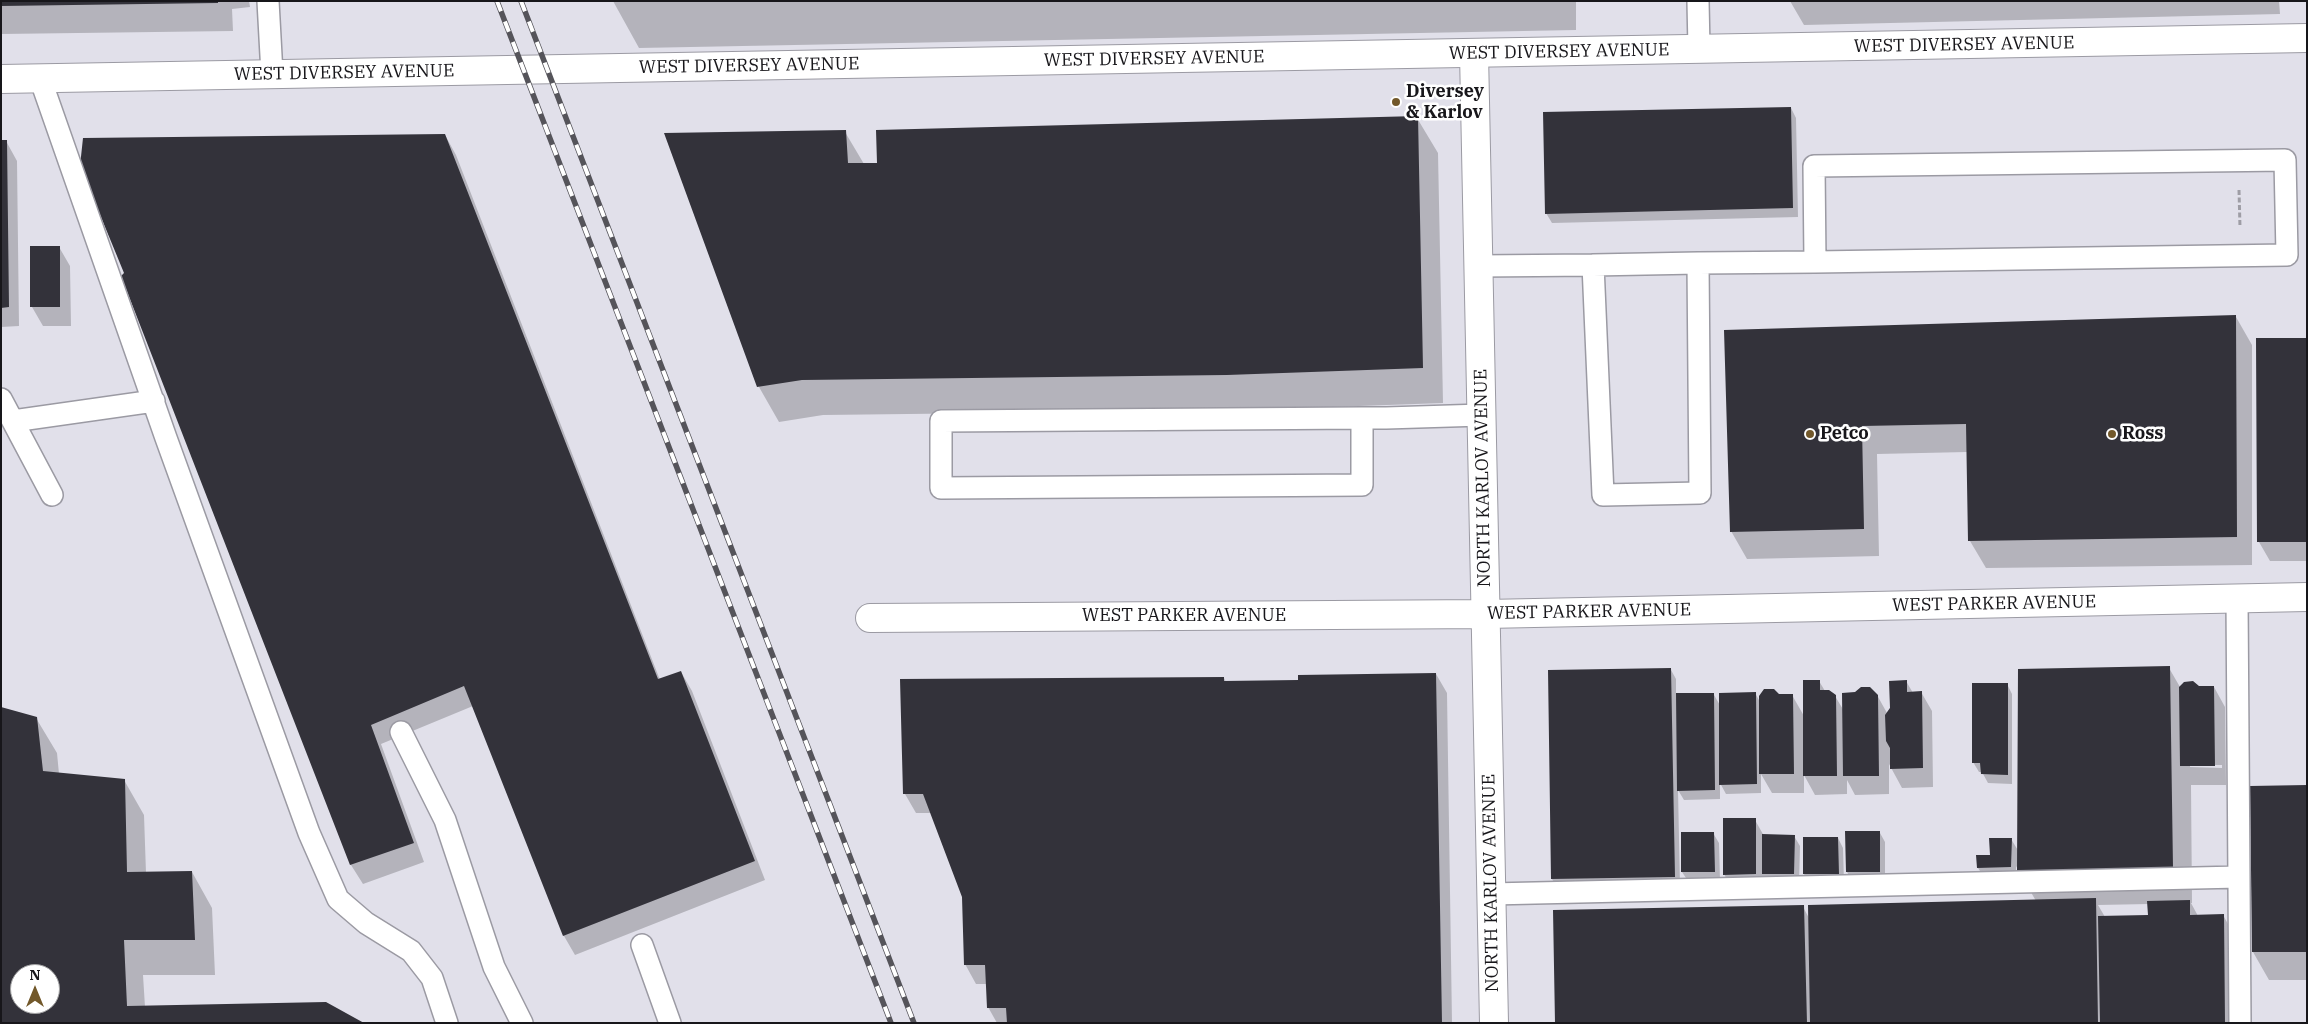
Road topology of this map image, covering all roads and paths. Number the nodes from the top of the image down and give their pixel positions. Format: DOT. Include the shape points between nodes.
graph roads {
  1 [pos="268,1"];
  2 [pos="1698,1"];
  3 [pos="2307,38"];
  4 [pos="1699,49"];
  5 [pos="1474,53"];
  6 [pos="272,74"];
  7 [pos="40,78"];
  8 [pos="1,79"];
  9 [pos="2239,186"];
  10 [pos="2240,232"];
  11 [pos="1815,262"];
  12 [pos="1698,263"];
  13 [pos="1593,265"];
  14 [pos="1478,266"];
  15 [pos="1,399"];
  16 [pos="154,401"];
  17 [pos="1482,415"];
  18 [pos="1362,418"];
  19 [pos="13,422"];
  20 [pos="52,495"];
  21 [pos="2307,597"];
  22 [pos="2237,599"];
  23 [pos="1486,614"];
  24 [pos="870,618"];
  25 [pos="402,732"];
  26 [pos="2239,877"];
  27 [pos="1491,894"];
  28 [pos="642,945"];
  29 [pos="447,1023"];
  30 [pos="522,1023"];
  31 [pos="670,1023"];
  32 [pos="1494,1023"];
  33 [pos="2240,1023"];
  1 -- 6 [label="lane"];
  2 -- 4 [label="lane"];
  3 -- 4 [label="street, WEST DIVERSEY AVENUE"];
  4 -- 5 [label="street, WEST DIVERSEY AVENUE"];
  5 -- 6 [label="street, WEST DIVERSEY AVENUE"];
  5 -- 14 [label="street, NORTH KARLOV AVENUE"];
  6 -- 7 [label="street, WEST DIVERSEY AVENUE"];
  7 -- 8 [label="street, WEST DIVERSEY AVENUE"];
  7 -- 16 [label="lane"];
  9 -- 10 [label="path"];
  11 -- 11 [label="lane" via="2287,255 2285,160 1814,166"];
  11 -- 12 [label="lane"];
  12 -- 13 [label="lane"];
  12 -- 13 [label="lane" via="1700,492 1603,495"];
  13 -- 14 [label="lane"];
  14 -- 17 [label="street, NORTH KARLOV AVENUE"];
  15 -- 19 [label="lane"];
  16 -- 19 [label="lane"];
  16 -- 29 [label="lane" via="309,833 338,899 366,923 411,951 432,978"];
  17 -- 18 [label="lane"];
  17 -- 23 [label="street, NORTH KARLOV AVENUE"];
  18 -- 18 [label="lane" via="941,421 941,488 1362,485"];
  19 -- 20 [label="lane"];
  21 -- 22 [label="street, WEST PARKER AVENUE"];
  22 -- 23 [label="street, WEST PARKER AVENUE"];
  22 -- 26 [label="lane"];
  23 -- 24 [label="street, WEST PARKER AVENUE"];
  23 -- 27 [label="street, NORTH KARLOV AVENUE"];
  25 -- 30 [label="lane" via="445,820 494,967"];
  26 -- 27 [label="lane"];
  26 -- 33 [label="lane"];
  27 -- 32 [label="street, NORTH KARLOV AVENUE"];
  28 -- 31 [label="lane"];
}
